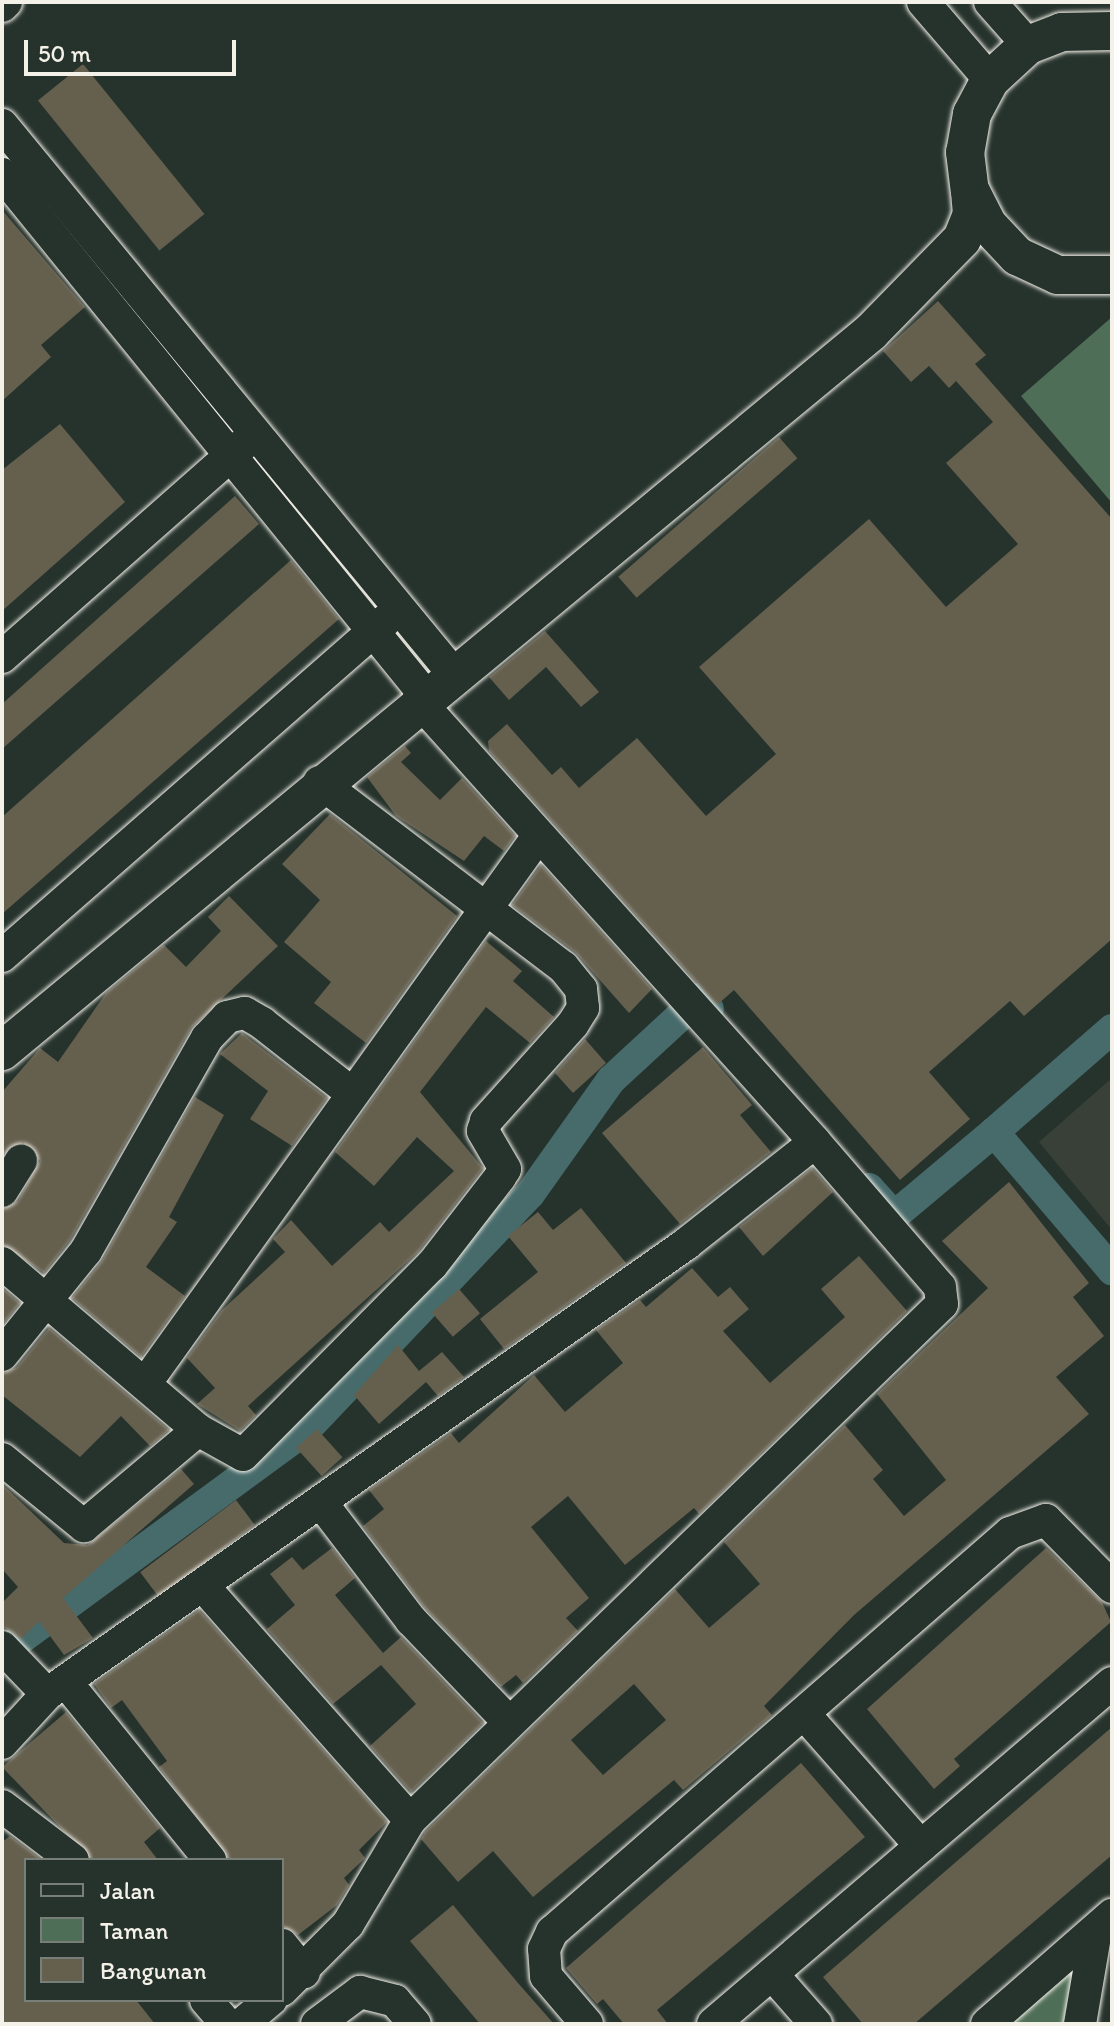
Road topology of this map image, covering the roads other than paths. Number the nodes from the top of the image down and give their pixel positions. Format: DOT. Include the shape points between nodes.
graph roads {
  1 [pos="923,2"];
  2 [pos="990,2"];
  3 [pos="1112,31"];
  4 [pos="1028,45"];
  5 [pos="990,80"];
  6 [pos="2,125"];
  7 [pos="2,174"];
  8 [pos="970,190"];
  9 [pos="1017,256"];
  10 [pos="942,266"];
  11 [pos="1112,275"];
  12 [pos="259,430"];
  13 [pos="235,452"];
  14 [pos="395,612"];
  15 [pos="370,634"];
  16 [pos="2,657"];
  17 [pos="432,689"];
  18 [pos="319,782"];
  19 [pos="536,839"];
  20 [pos="485,906"];
  21 [pos="2,956"];
  22 [pos="2,1051"];
  23 [pos="349,1091"];
  24 [pos="815,1142"];
  25 [pos="21,1161"];
  26 [pos="2,1191"];
  27 [pos="2,1263"];
  28 [pos="50,1299"];
  29 [pos="2,1355"];
  30 [pos="145,1384"];
  31 [pos="198,1430"];
  32 [pos="2,1459"];
  33 [pos="323,1505"];
  34 [pos="204,1587"];
  35 [pos="1112,1587"];
  36 [pos="2,1647"];
  37 [pos="1112,1683"];
  38 [pos="56,1688"];
  39 [pos="805,1715"];
  40 [pos="507,1720"];
  41 [pos="2,1743"];
  42 [pos="2,1806"];
  43 [pos="410,1820"];
  44 [pos="921,1846"];
  45 [pos="70,1858"];
  46 [pos="208,1858"];
  47 [pos="1104,1923"];
  48 [pos="284,1952"];
  49 [pos="772,1974"];
  50 [pos="293,1981"];
  51 [pos="208,2002"];
  52 [pos="269,2002"];
  53 [pos="227,2024"];
  54 [pos="242,2024"];
  55 [pos="317,2024"];
  56 [pos="415,2024"];
  57 [pos="587,2024"];
  58 [pos="713,2024"];
  59 [pos="816,2024"];
  60 [pos="987,2024"];
  61 [pos="1080,2024"];
  1 -- 5 [label="street"];
  2 -- 4 [label="street"];
  3 -- 4 [label="street" via="1062,32"];
  4 -- 5 [label="street"];
  5 -- 8 [label="street" via="967,139"];
  6 -- 12 [label="street"];
  7 -- 13 [label="street"];
  8 -- 9 [label="street" via="987,224"];
  8 -- 10 [label="street" via="972,214"];
  9 -- 10 [label="street" via="993,252"];
  9 -- 11 [label="street" via="1058,275"];
  10 -- 17 [label="street"];
  12 -- 13 [label="street"];
  12 -- 14 [label="street"];
  13 -- 15 [label="street"];
  13 -- 16 [label="street"];
  14 -- 15 [label="street"];
  14 -- 17 [label="street"];
  15 -- 17 [label="street"];
  15 -- 21 [label="street"];
  17 -- 18 [label="street"];
  17 -- 19 [label="street"];
  18 -- 20 [label="street"];
  18 -- 22 [label="street"];
  19 -- 20 [label="street"];
  19 -- 24 [label="street"];
  20 -- 23 [label="street"];
  20 -- 31 [label="street" via="563,967 584,1000 573,1024 486,1121 483,1131 505,1169 432,1265 257,1445 243,1455"];
  23 -- 28 [label="street" via="262,1023 245,1013 227,1017"];
  23 -- 30 [label="street"];
  24 -- 33 [label="street"];
  24 -- 40 [label="street" via="940,1287 935,1318"];
  25 -- 26 [label="street"];
  27 -- 28 [label="street"];
  28 -- 29 [label="street"];
  28 -- 30 [label="street"];
  30 -- 31 [label="street"];
  31 -- 32 [label="street" via="84,1526"];
  33 -- 34 [label="street"];
  33 -- 40 [label="street" via="411,1620"];
  34 -- 38 [label="street"];
  34 -- 43 [label="street"];
  35 -- 39 [label="street" via="1067,1535 1046,1520 1030,1522"];
  36 -- 38 [label="street" via="24,1671"];
  37 -- 44 [label="street"];
  38 -- 41 [label="street"];
  38 -- 46 [label="street"];
  39 -- 44 [label="street"];
  39 -- 57 [label="street" via="552,1932 544,1949 546,1976"];
  40 -- 43 [label="street"];
  42 -- 45 [label="street"];
  43 -- 50 [label="street" via="348,1924"];
  44 -- 49 [label="street"];
  47 -- 60 [label="street"];
  47 -- 61 [label="street"];
  48 -- 50 [label="street"];
  49 -- 58 [label="street"];
  49 -- 59 [label="street"];
  51 -- 53 [label="street"];
  52 -- 54 [label="street"];
  55 -- 56 [label="street" via="360,1992 395,2001"];
}
